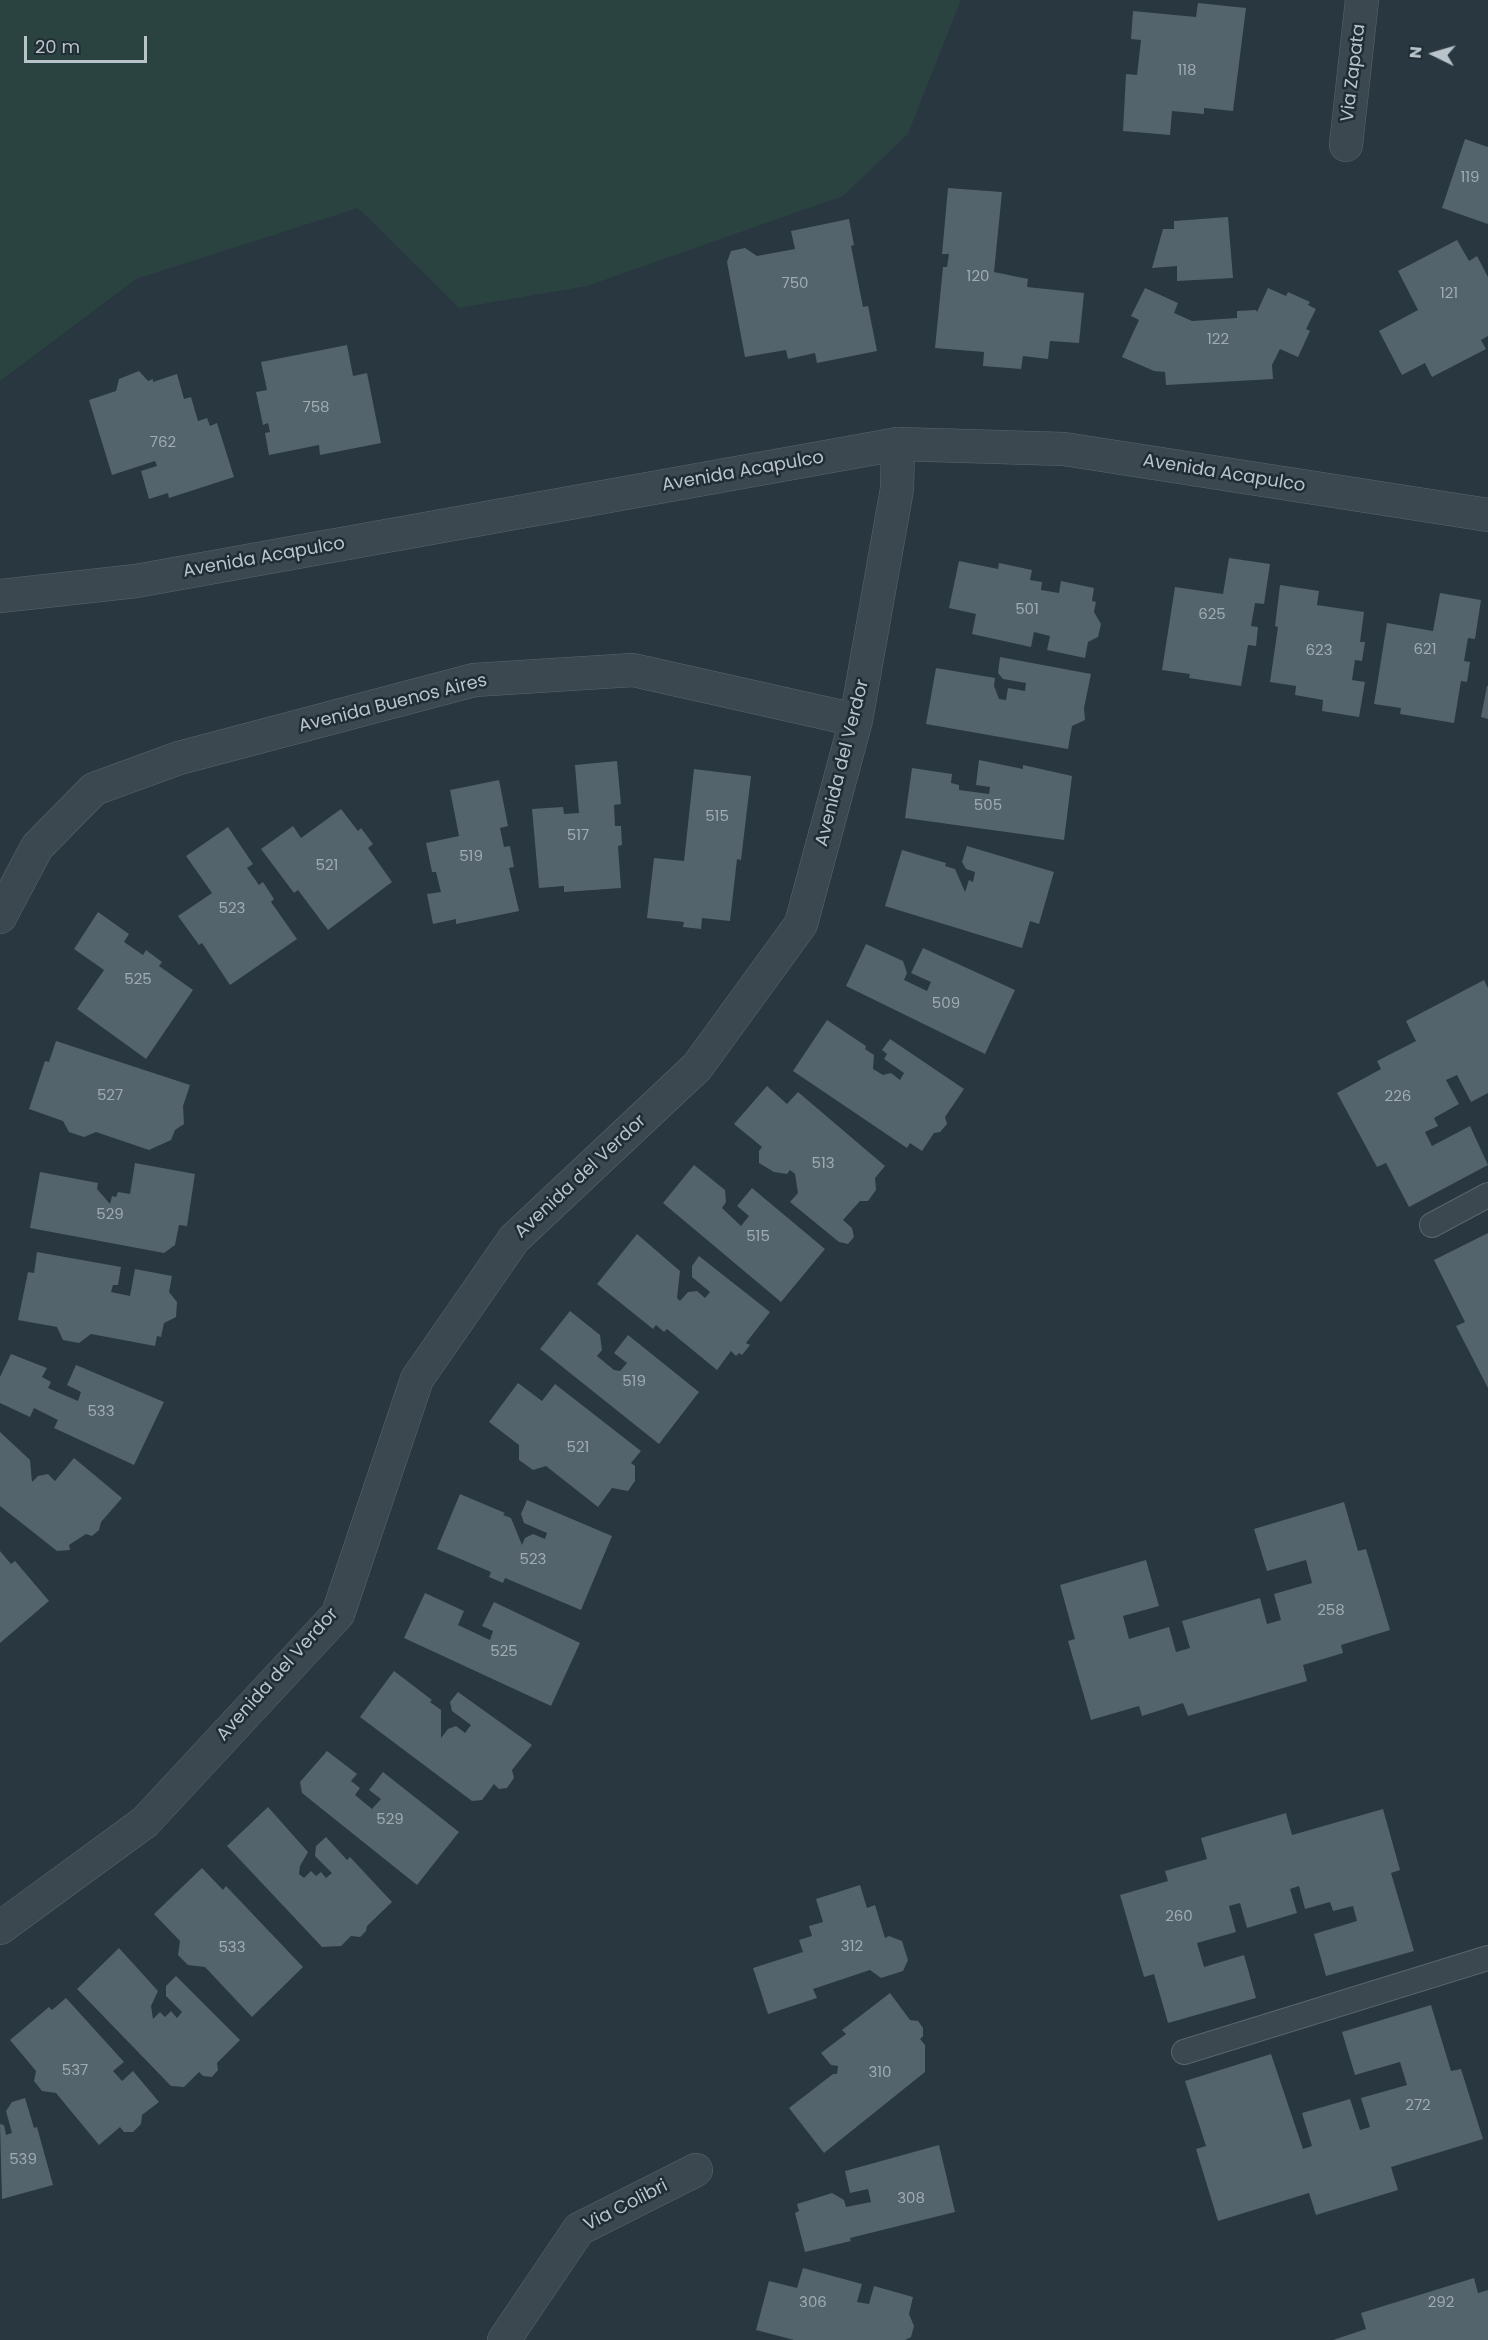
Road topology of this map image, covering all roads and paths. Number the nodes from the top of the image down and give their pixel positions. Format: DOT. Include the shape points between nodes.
graph roads {
  1 [pos="1362,0"];
  2 [pos="1346,145"];
  3 [pos="898,444"];
  4 [pos="1488,516"];
  5 [pos="0,596"];
  6 [pos="856,720"];
  7 [pos="0,917"];
  8 [pos="1488,1195"];
  9 [pos="1432,1224"];
  10 [pos="0,1928"];
  11 [pos="1488,1958"];
  12 [pos="1184,2052"];
  13 [pos="696,2170"];
  14 [pos="504,2340"];
  1 -- 2 [label="street, Via Zapata"];
  3 -- 4 [label="street, Avenida Acapulco" via="1064,449"];
  3 -- 5 [label="street, Avenida Acapulco" via="136,581"];
  3 -- 6 [label="street, Avenida del Verdor" via="897,489"];
  6 -- 7 [label="street, Avenida Buenos Aires" via="633,670 474,680 179,758 94,789 37,846"];
  6 -- 10 [label="street, Avenida del Verdor" via="801,924 697,1067 514,1239 417,1378 338,1614 145,1822"];
  8 -- 9 [label="lane"];
  11 -- 12 [label="lane"];
  13 -- 14 [label="street, Via Colibri" via="579,2229"];
}
